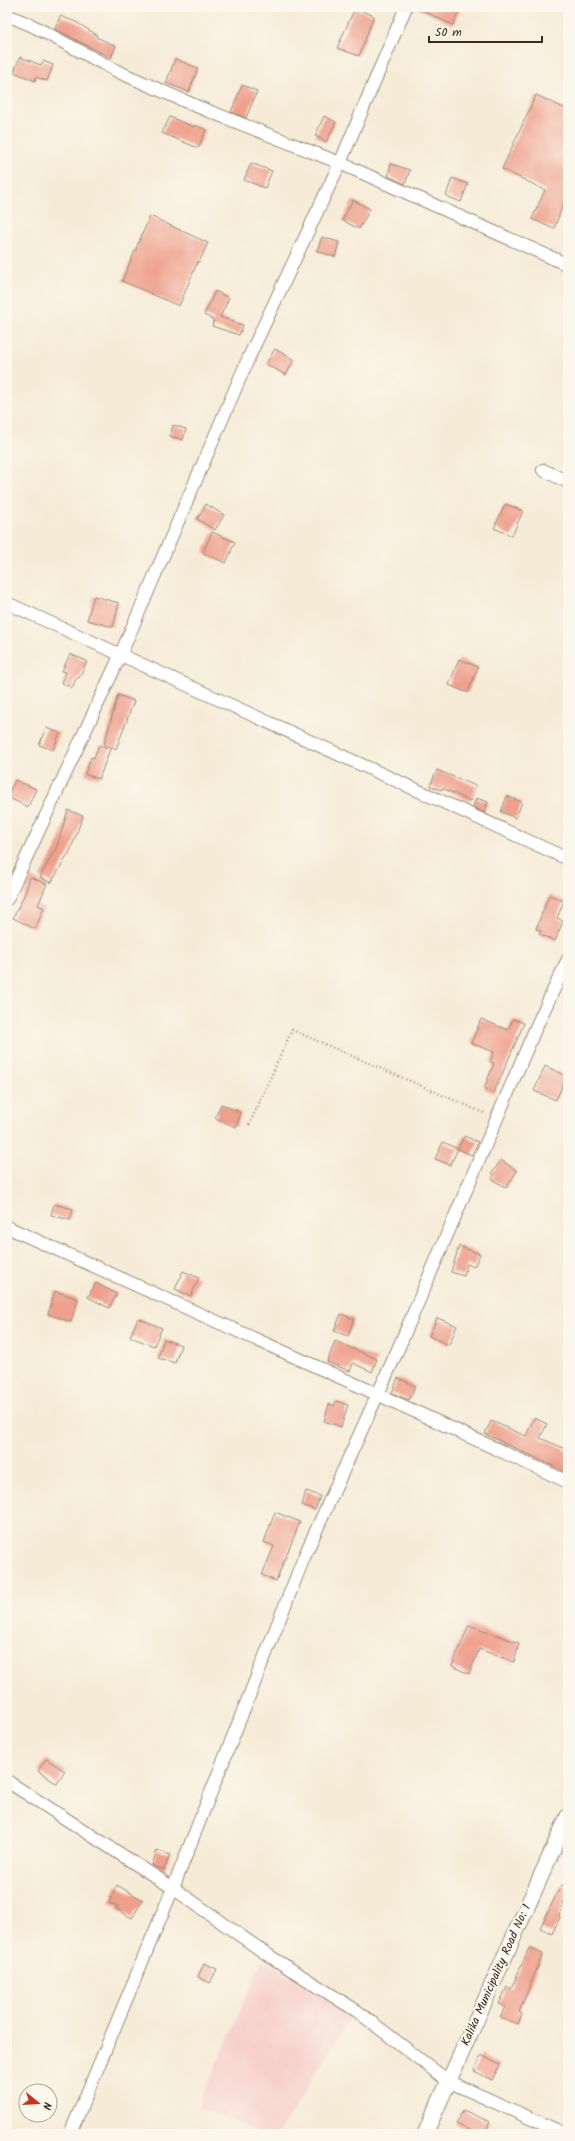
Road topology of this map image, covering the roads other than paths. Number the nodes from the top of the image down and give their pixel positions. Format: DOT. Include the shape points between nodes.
graph roads {
  1 [pos="406,7"];
  2 [pos="7,15"];
  3 [pos="340,163"];
  4 [pos="568,265"];
  5 [pos="543,470"];
  6 [pos="568,482"];
  7 [pos="7,603"];
  8 [pos="120,656"];
  9 [pos="568,859"];
  10 [pos="7,899"];
  11 [pos="568,959"];
  12 [pos="7,1227"];
  13 [pos="377,1394"];
  14 [pos="568,1482"];
  15 [pos="7,1781"];
  16 [pos="568,1816"];
  17 [pos="173,1888"];
  18 [pos="448,2081"];
  19 [pos="70,2134"];
  20 [pos="425,2134"];
  21 [pos="565,2134"];
  1 -- 3 [label="street"];
  2 -- 3 [label="street" via="119,72 189,103"];
  3 -- 4 [label="street"];
  3 -- 8 [label="street" via="249,357"];
  5 -- 6 [label="street"];
  7 -- 8 [label="street"];
  8 -- 9 [label="street"];
  8 -- 10 [label="street"];
  11 -- 13 [label="street"];
  12 -- 13 [label="street"];
  13 -- 14 [label="street"];
  13 -- 17 [label="street" via="305,1555"];
  15 -- 17 [label="street"];
  16 -- 18 [label="street, Kalika Municipality Road No: 1"];
  17 -- 18 [label="street" via="268,1955 357,2011"];
  17 -- 19 [label="street"];
  18 -- 20 [label="street, Kalika Municipality Road No: 1"];
  18 -- 21 [label="street"];
}
